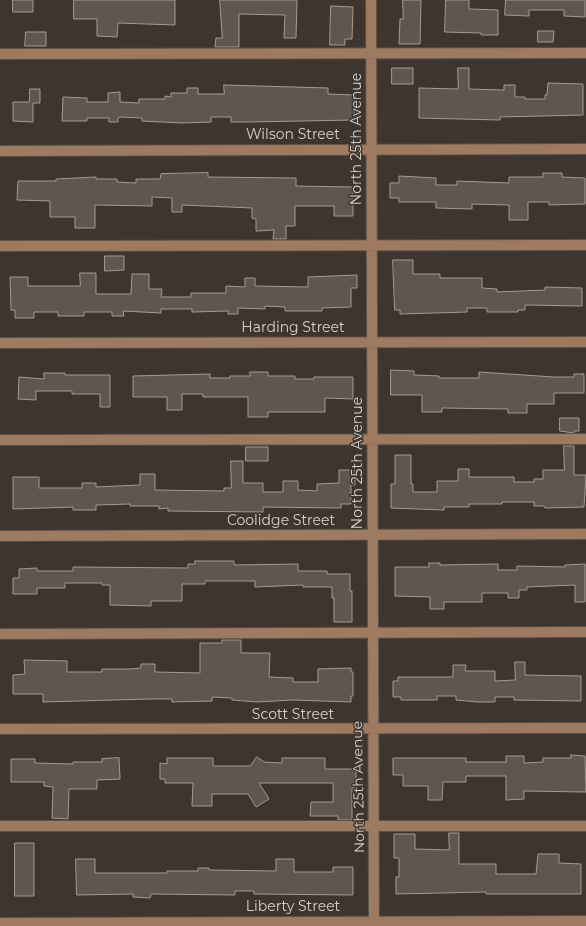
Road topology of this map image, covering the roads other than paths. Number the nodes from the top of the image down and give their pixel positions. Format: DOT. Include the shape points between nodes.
graph roads {
  1 [pos="371,0"];
  2 [pos="371,53"];
  3 [pos="586,53"];
  4 [pos="0,54"];
  5 [pos="371,149"];
  6 [pos="586,149"];
  7 [pos="0,151"];
  8 [pos="586,245"];
  9 [pos="0,246"];
  10 [pos="372,246"];
  11 [pos="372,342"];
  12 [pos="586,342"];
  13 [pos="0,343"];
  14 [pos="372,439"];
  15 [pos="586,439"];
  16 [pos="0,440"];
  17 [pos="372,534"];
  18 [pos="586,534"];
  19 [pos="0,536"];
  20 [pos="586,632"];
  21 [pos="372,633"];
  22 [pos="0,634"];
  23 [pos="586,728"];
  24 [pos="0,729"];
  25 [pos="373,729"];
  26 [pos="0,826"];
  27 [pos="374,826"];
  28 [pos="586,826"];
  29 [pos="586,921"];
  30 [pos="0,923"];
  31 [pos="374,923"];
  1 -- 2 [label="street, North 25th Avenue"];
  2 -- 3 [label="street"];
  2 -- 4 [label="street"];
  2 -- 5 [label="street, North 25th Avenue"];
  5 -- 6 [label="street, Wilson Street"];
  5 -- 7 [label="street, Wilson Street"];
  5 -- 10 [label="street, North 25th Avenue"];
  8 -- 10 [label="street"];
  9 -- 10 [label="street"];
  10 -- 11 [label="street, North 25th Avenue"];
  11 -- 12 [label="street, Harding Street"];
  11 -- 13 [label="street, Harding Street"];
  11 -- 14 [label="street, North 25th Avenue"];
  14 -- 15 [label="street"];
  14 -- 16 [label="street"];
  14 -- 17 [label="street, North 25th Avenue"];
  17 -- 18 [label="street, Coolidge Street"];
  17 -- 19 [label="street, Coolidge Street"];
  17 -- 21 [label="street, North 25th Avenue"];
  20 -- 21 [label="street"];
  21 -- 22 [label="street"];
  21 -- 25 [label="street, North 25th Avenue"];
  23 -- 25 [label="street, Scott Street"];
  24 -- 25 [label="street, Scott Street"];
  25 -- 27 [label="street, North 25th Avenue"];
  26 -- 27 [label="street"];
  27 -- 28 [label="street"];
  27 -- 31 [label="street, North 25th Avenue"];
  29 -- 31 [label="street, Liberty Street"];
  30 -- 31 [label="street, Liberty Street"];
}
